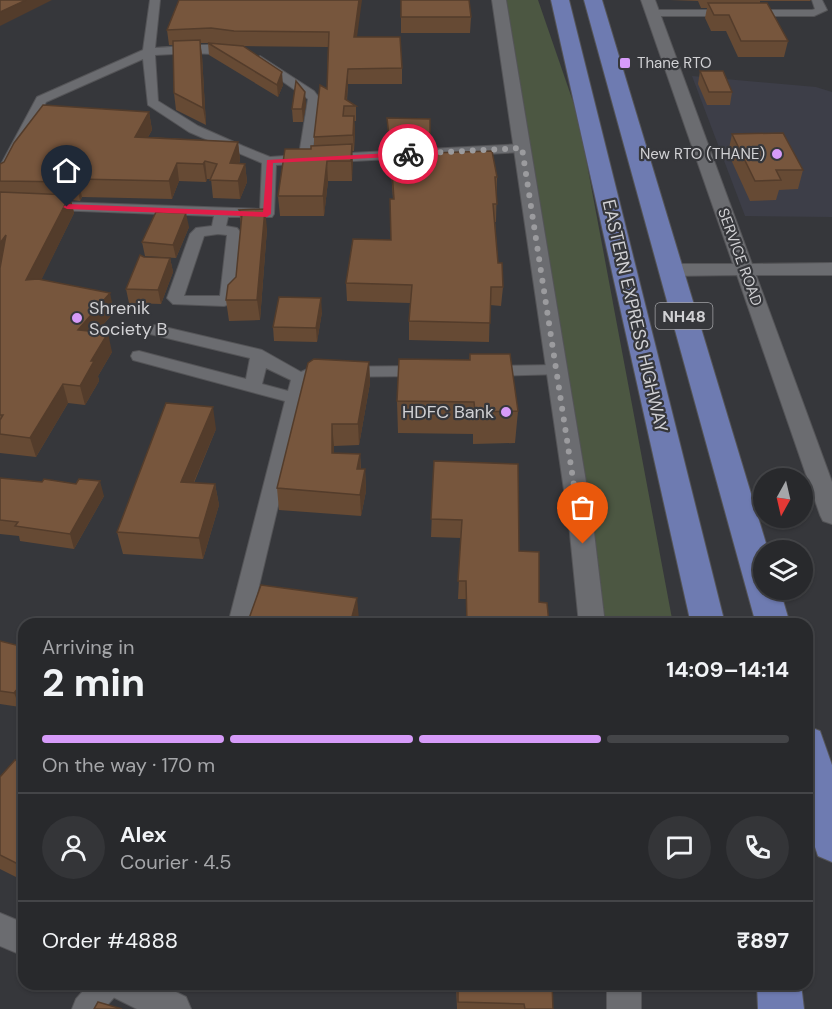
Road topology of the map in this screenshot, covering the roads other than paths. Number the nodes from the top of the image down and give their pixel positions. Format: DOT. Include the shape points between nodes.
graph roads {
  1 [pos="155,0"];
  2 [pos="499,0"];
  3 [pos="710,0"];
  4 [pos="817,0"];
  5 [pos="560,2"];
  6 [pos="595,2"];
  7 [pos="650,7"];
  8 [pos="715,13"];
  9 [pos="149,52"];
  10 [pos="522,148"];
  11 [pos="257,149"];
  12 [pos="306,153"];
  13 [pos="270,161"];
  14 [pos="0,179"];
  15 [pos="0,204"];
  16 [pos="222,213"];
  17 [pos="218,230"];
  18 [pos="166,265"];
  19 [pos="186,266"];
  20 [pos="832,269"];
  21 [pos="671,270"];
  22 [pos="744,270"];
  23 [pos="156,330"];
  24 [pos="139,357"];
  25 [pos="260,358"];
  26 [pos="557,370"];
  27 [pos="440,371"];
  28 [pos="463,371"];
  29 [pos="302,379"];
  30 [pos="253,387"];
  31 [pos="294,398"];
  32 [pos="832,515"];
  33 [pos="240,618"];
  34 [pos="591,618"];
  35 [pos="707,618"];
  36 [pos="771,618"];
  37 [pos="813,766"];
  38 [pos="832,843"];
  39 [pos="0,929"];
  40 [pos="18,937"];
  41 [pos="102,990"];
  42 [pos="624,990"];
  43 [pos="779,990"];
  44 [pos="86,1009"];
  45 [pos="624,1009"];
  46 [pos="781,1009"];
  1 -- 9 [label="street"];
  2 -- 10 [label="street"];
  3 -- 8 [label="street"];
  4 -- 8 [label="street" via="821,10 814,13"];
  5 -- 35 [label="highway, EASTERN EXPRESS HIGHWAY / NH48"];
  6 -- 21 [label="highway, NH48"];
  7 -- 8 [label="street"];
  7 -- 22 [label="street, SERVICE ROAD"];
  9 -- 12 [label="street" via="235,51 263,62 314,99"];
  9 -- 13 [label="street" via="152,102 192,130"];
  9 -- 14 [label="street" via="41,100"];
  10 -- 12 [label="street"];
  10 -- 26 [label="street"];
  11 -- 12 [label="street"];
  12 -- 13 [label="street"];
  13 -- 16 [label="street" via="267,214"];
  15 -- 16 [label="street"];
  16 -- 17 [label="street"];
  17 -- 19 [label="street" via="197,234"];
  17 -- 19 [label="street" via="235,234 228,297 224,301 179,301 175,298"];
  18 -- 19 [label="street"];
  20 -- 22 [label="street"];
  21 -- 22 [label="street"];
  21 -- 36 [label="highway, NH48"];
  22 -- 32 [label="street, SERVICE ROAD"];
  23 -- 25 [label="street"];
  24 -- 30 [label="street"];
  25 -- 29 [label="street"];
  25 -- 30 [label="street"];
  26 -- 28 [label="street"];
  26 -- 34 [label="street"];
  27 -- 29 [label="street" via="312,372"];
  29 -- 31 [label="street"];
  30 -- 31 [label="street"];
  31 -- 33 [label="street"];
  37 -- 38 [label="highway"];
  39 -- 40 [label="street"];
  41 -- 44 [label="street"];
  42 -- 45 [label="street"];
  43 -- 46 [label="highway"];
}
